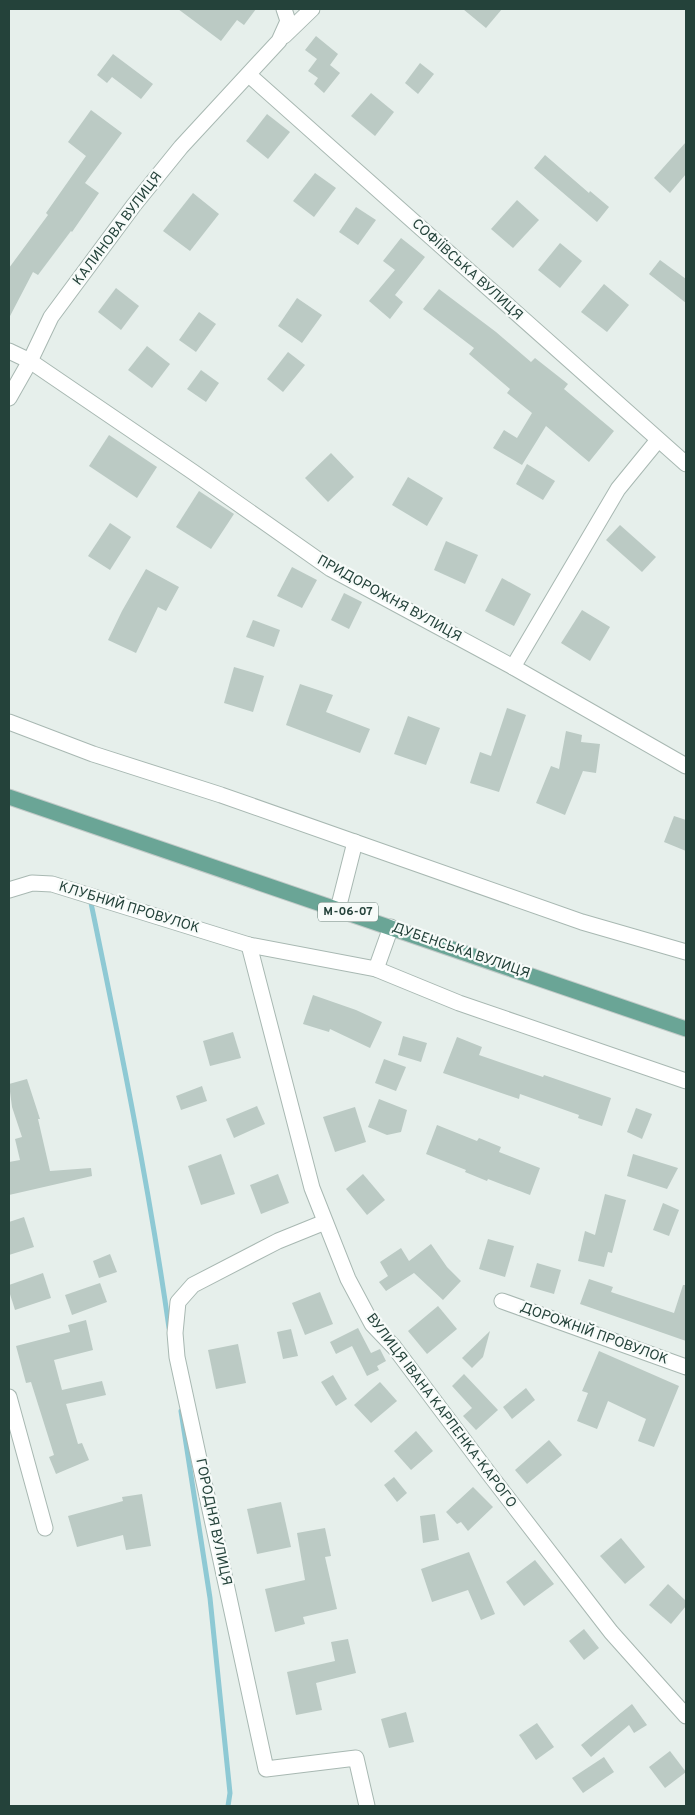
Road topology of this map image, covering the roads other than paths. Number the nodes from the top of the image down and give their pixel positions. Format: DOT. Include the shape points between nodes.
graph roads {
  1 [pos="284,9"];
  2 [pos="312,9"];
  3 [pos="279,41"];
  4 [pos="249,75"];
  5 [pos="9,351"];
  6 [pos="30,361"];
  7 [pos="9,398"];
  8 [pos="658,440"];
  9 [pos="686,464"];
  10 [pos="513,667"];
  11 [pos="9,722"];
  12 [pos="686,766"];
  13 [pos="9,797"];
  14 [pos="356,842"];
  15 [pos="9,890"];
  16 [pos="338,909"];
  17 [pos="391,927"];
  18 [pos="249,945"];
  19 [pos="686,952"];
  20 [pos="376,969"];
  21 [pos="686,1030"];
  22 [pos="686,1081"];
  23 [pos="325,1222"];
  24 [pos="502,1301"];
  25 [pos="686,1367"];
  26 [pos="9,1397"];
  27 [pos="45,1528"];
  28 [pos="686,1716"];
  29 [pos="367,1806"];
  1 -- 3 [label="street" via="288,21"];
  2 -- 3 [label="street, КАЛИНОВА ВУЛИЦЯ"];
  3 -- 4 [label="street, КАЛИНОВА ВУЛИЦЯ"];
  4 -- 6 [label="street, КАЛИНОВА ВУЛИЦЯ" via="181,148 134,205 52,317"];
  4 -- 8 [label="street, СОФІЇВСЬКА ВУЛИЦЯ"];
  5 -- 6 [label="street, ПРИДОРОЖНЯ ВУЛИЦЯ"];
  6 -- 7 [label="street, КАЛИНОВА ВУЛИЦЯ"];
  6 -- 10 [label="street, ПРИДОРОЖНЯ ВУЛИЦЯ" via="331,569"];
  8 -- 9 [label="street, СОФІЇВСЬКА ВУЛИЦЯ"];
  8 -- 10 [label="street" via="618,489"];
  10 -- 12 [label="street, ПРИДОРОЖНЯ ВУЛИЦЯ"];
  11 -- 14 [label="street" via="93,754"];
  13 -- 16 [label="main road, ДУБЕНСЬКА ВУЛИЦЯ / М-06-07"];
  14 -- 16 [label="street"];
  14 -- 19 [label="street" via="582,922"];
  15 -- 18 [label="street, КЛУБНИЙ ПРОВУЛОК" via="32,883 52,884"];
  16 -- 17 [label="main road, ДУБЕНСЬКА ВУЛИЦЯ / М-06-07"];
  17 -- 20 [label="street"];
  17 -- 21 [label="main road, ДУБЕНСЬКА ВУЛИЦЯ / М-06-07"];
  18 -- 20 [label="street, КЛУБНИЙ ПРОВУЛОК"];
  18 -- 23 [label="street, ВУЛИЦЯ ІВАНА КАРПЕНКА-КАРОГО" via="312,1188"];
  20 -- 22 [label="street, КЛУБНИЙ ПРОВУЛОК" via="459,1003"];
  23 -- 28 [label="street, ВУЛИЦЯ ІВАНА КАРПЕНКА-КАРОГО" via="348,1279 372,1324 394,1347 611,1632"];
  23 -- 29 [label="street, ГОРОДНЯ ВУЛИЦЯ" via="278,1241 193,1285 178,1302 175,1333 177,1357 266,1769 356,1758"];
  24 -- 25 [label="street, ДОРОЖНІЙ ПРОВУЛОК"];
  26 -- 27 [label="street"];
}
